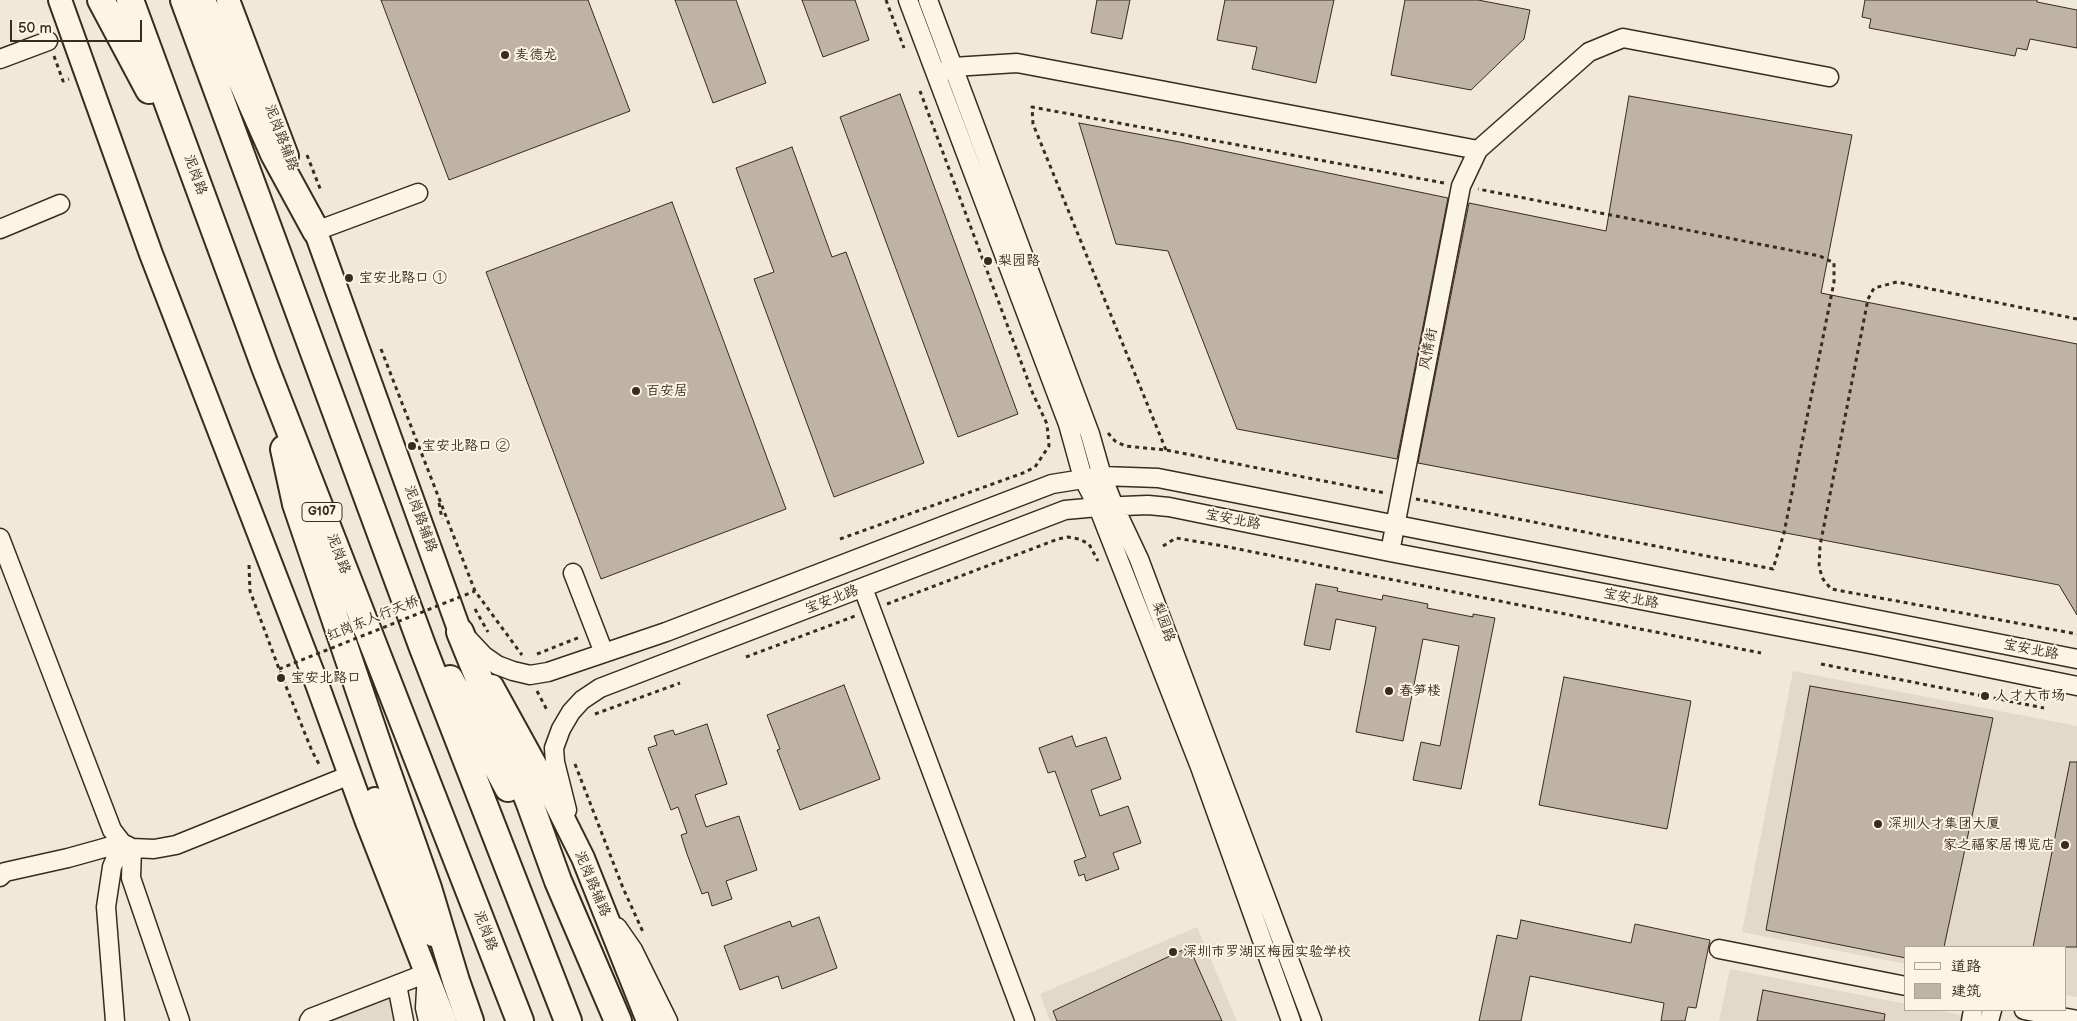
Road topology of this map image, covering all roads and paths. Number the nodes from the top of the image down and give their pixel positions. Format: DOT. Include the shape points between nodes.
graph roads {
  1 [pos="60,0"];
  2 [pos="101,0"];
  3 [pos="130,0"];
  4 [pos="184,0"];
  5 [pos="201,0"];
  6 [pos="228,0"];
  7 [pos="886,0"];
  8 [pos="908,0"];
  9 [pos="928,0"];
  10 [pos="48,41"];
  11 [pos="904,48"];
  12 [pos="0,59"];
  13 [pos="953,67"];
  14 [pos="936,74"];
  15 [pos="1829,77"];
  16 [pos="63,81"];
  17 [pos="920,91"];
  18 [pos="178,130"];
  19 [pos="1478,150"];
  20 [pos="1461,186"];
  21 [pos="418,193"];
  22 [pos="60,204"];
  23 [pos="0,229"];
  24 [pos="316,230"];
  25 [pos="2077,319"];
  26 [pos="378,342"];
  27 [pos="265,367"];
  28 [pos="1106,428"];
  29 [pos="1166,450"];
  30 [pos="1102,476"];
  31 [pos="1083,478"];
  32 [pos="1400,496"];
  33 [pos="438,498"];
  34 [pos="1106,507"];
  35 [pos="442,523"];
  36 [pos="1395,524"];
  37 [pos="0,538"];
  38 [pos="840,539"];
  39 [pos="1162,546"];
  40 [pos="1390,552"];
  41 [pos="248,559"];
  42 [pos="1098,561"];
  43 [pos="573,573"];
  44 [pos="466,586"];
  45 [pos="863,588"];
  46 [pos="475,591"];
  47 [pos="469,596"];
  48 [pos="472,605"];
  49 [pos="872,610"];
  50 [pos="460,632"];
  51 [pos="2077,634"];
  52 [pos="584,636"];
  53 [pos="492,637"];
  54 [pos="423,648"];
  55 [pos="517,648"];
  56 [pos="604,653"];
  57 [pos="1760,653"];
  58 [pos="533,656"];
  59 [pos="746,657"];
  60 [pos="519,658"];
  61 [pos="524,658"];
  62 [pos="2077,659"];
  63 [pos="1821,664"];
  64 [pos="279,669"];
  65 [pos="680,683"];
  66 [pos="317,684"];
  67 [pos="2077,686"];
  68 [pos="535,688"];
  69 [pos="2044,708"];
  70 [pos="548,712"];
  71 [pos="590,716"];
  72 [pos="573,756"];
  73 [pos="320,766"];
  74 [pos="350,775"];
  75 [pos="127,846"];
  76 [pos="583,858"];
  77 [pos="0,877"];
  78 [pos="558,881"];
  79 [pos="600,902"];
  80 [pos="647,940"];
  81 [pos="1720,949"];
  82 [pos="427,973"];
  83 [pos="456,981"];
  84 [pos="397,985"];
  85 [pos="1904,986"];
  86 [pos="2029,1011"];
  87 [pos="2077,1020"];
  88 [pos="115,1021"];
  89 [pos="180,1021"];
  90 [pos="309,1021"];
  91 [pos="404,1021"];
  92 [pos="428,1021"];
  93 [pos="445,1021"];
  94 [pos="470,1021"];
  95 [pos="520,1021"];
  96 [pos="568,1021"];
  97 [pos="618,1021"];
  98 [pos="648,1021"];
  99 [pos="668,1021"];
  100 [pos="1025,1021"];
  101 [pos="1291,1021"];
  102 [pos="1312,1021"];
  1 -- 66 [label="main road" via="148,246"];
  2 -- 18 [label="highway" via="150,93"];
  3 -- 18 [label="highway, 泥岗路 / G107"];
  4 -- 54 [label="highway"];
  5 -- 24 [label="highway" via="227,48 274,154"];
  6 -- 24 [label="main road, 泥岗路辅路"];
  7 -- 11 [label="path"];
  8 -- 14 [label="street, 梨园路"];
  9 -- 13 [label="street, 梨园路"];
  10 -- 12 [label="street"];
  10 -- 16 [label="path"];
  13 -- 14 [label="street"];
  13 -- 19 [label="street" via="1017,63"];
  13 -- 30 [label="street, 梨园路" via="1090,434"];
  14 -- 31 [label="street, 梨园路" via="1068,424"];
  15 -- 19 [label="street" via="1623,38 1589,52"];
  17 -- 38 [label="path" via="1047,424 1049,446 1035,467 1023,473"];
  18 -- 27 [label="highway, 泥岗路 / G107"];
  19 -- 20 [label="street, 风情街"];
  20 -- 29 [label="path" via="1032,107 1033,124"];
  20 -- 32 [label="street, 风情街"];
  20 -- 32 [label="path" via="1820,256 1834,263 1834,282 1784,533 1773,569"];
  21 -- 24 [label="street"];
  22 -- 23 [label="street"];
  24 -- 50 [label="main road, 泥岗路辅路"];
  25 -- 51 [label="path" via="1897,282 1874,288 1868,299 1820,546 1819,567 1823,579 1832,589"];
  26 -- 33 [label="path"];
  27 -- 83 [label="highway" via="296,504 428,888"];
  27 -- 95 [label="highway, 泥岗路 / G107"];
  28 -- 29 [label="path" via="1115,441 1125,446"];
  29 -- 32 [label="path"];
  30 -- 31 [label="street, 宝安北路"];
  30 -- 34 [label="street, 梨园路"];
  30 -- 36 [label="street, 宝安北路" via="1158,478"];
  31 -- 34 [label="street, 梨园路"];
  31 -- 56 [label="street, 宝安北路" via="1038,490"];
  32 -- 36 [label="street, 风情街"];
  33 -- 35 [label="path"];
  33 -- 46 [label="path"];
  34 -- 40 [label="street, 宝安北路" via="1169,507"];
  34 -- 45 [label="street, 宝安北路" via="1065,510"];
  34 -- 101 [label="street, 梨园路"];
  34 -- 102 [label="street, 梨园路" via="1140,559"];
  36 -- 40 [label="street, 风情街"];
  36 -- 62 [label="street, 宝安北路"];
  37 -- 75 [label="street" via="112,830"];
  39 -- 57 [label="path" via="1176,538 1223,546"];
  40 -- 67 [label="street, 宝安北路"];
  41 -- 64 [label="path" via="250,591"];
  42 -- 49 [label="path" via="1089,544 1080,539 1058,539"];
  43 -- 56 [label="street"];
  44 -- 47 [label="path"];
  45 -- 49 [label="street"];
  45 -- 76 [label="street, 宝安北路" via="600,688 582,700 566,720 554,748 561,792"];
  46 -- 55 [label="path"];
  46 -- 64 [label="path, 红岗东人行天桥, bridge"];
  48 -- 53 [label="path"];
  49 -- 59 [label="path"];
  49 -- 100 [label="street"];
  50 -- 56 [label="street, 宝安北路" via="484,656 513,672 548,672"];
  50 -- 76 [label="main road, 泥岗路辅路" via="547,786"];
  50 -- 78 [label="highway"];
  52 -- 58 [label="path"];
  54 -- 78 [label="highway" via="451,680"];
  54 -- 96 [label="highway"];
  60 -- 61 [label="path"];
  63 -- 69 [label="path"];
  64 -- 73 [label="path"];
  65 -- 71 [label="path"];
  66 -- 74 [label="main road"];
  66 -- 83 [label="main road" via="366,778 427,923"];
  68 -- 70 [label="path"];
  72 -- 80 [label="path"];
  74 -- 75 [label="street" via="176,845 154,849"];
  74 -- 82 [label="main road"];
  75 -- 77 [label="street" via="5,872"];
  75 -- 88 [label="street" via="112,867 106,907"];
  75 -- 89 [label="street" via="131,878"];
  76 -- 79 [label="main road, 泥岗路辅路"];
  78 -- 97 [label="highway"];
  79 -- 98 [label="main road, 泥岗路辅路"];
  79 -- 99 [label="street" via="633,950"];
  81 -- 85 [label="street"];
  82 -- 84 [label="street"];
  82 -- 92 [label="street" via="425,1008"];
  82 -- 93 [label="main road"];
  83 -- 94 [label="highway"];
  84 -- 90 [label="street"];
  84 -- 91 [label="street"];
  86 -- 87 [label="street"];
}
